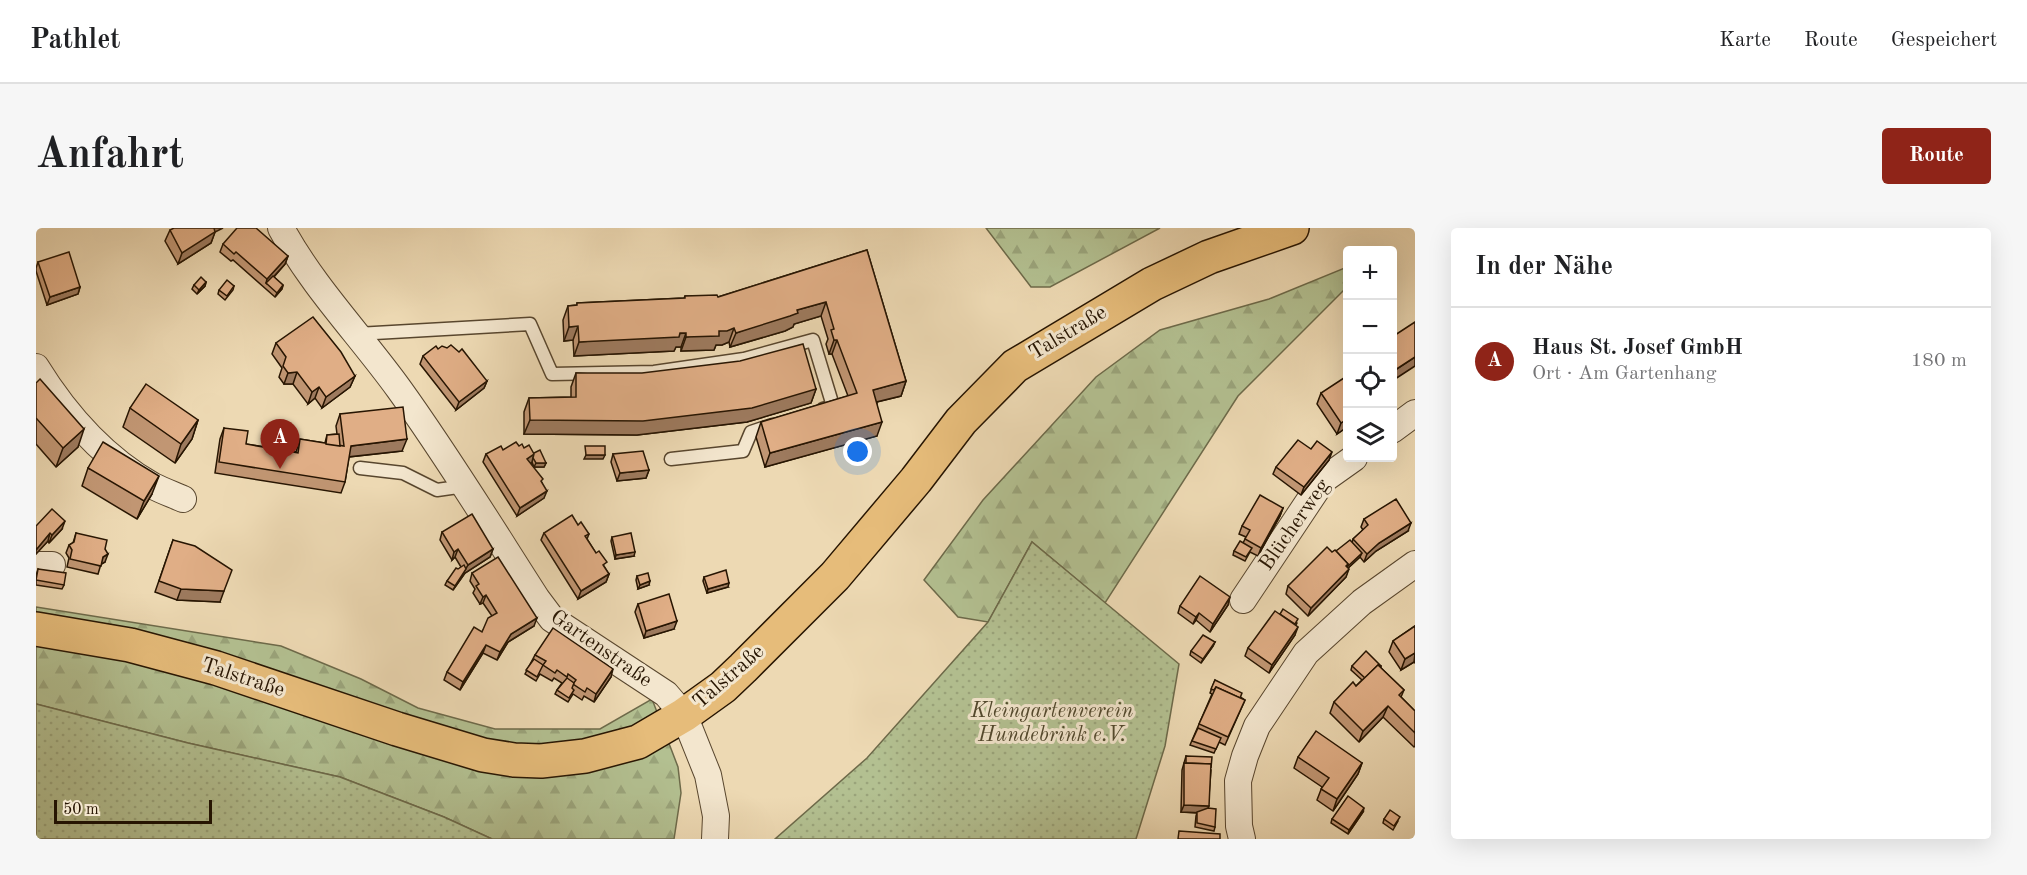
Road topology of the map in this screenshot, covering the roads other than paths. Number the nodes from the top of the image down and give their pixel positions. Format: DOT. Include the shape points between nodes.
graph roads {
  1 [pos="281,228"];
  2 [pos="1292,228"];
  3 [pos="357,334"];
  4 [pos="36,367"];
  5 [pos="812,413"];
  6 [pos="1415,413"];
  7 [pos="782,422"];
  8 [pos="1397,426"];
  9 [pos="670,459"];
  10 [pos="1348,462"];
  11 [pos="360,468"];
  12 [pos="465,486"];
  13 [pos="183,499"];
  14 [pos="1415,564"];
  15 [pos="1243,600"];
  16 [pos="36,629"];
  17 [pos="684,714"];
  18 [pos="715,839"];
  19 [pos="1242,839"];
  1 -- 3 [label="street, Gartenstraße" via="297,256"];
  2 -- 17 [label="main road, Talstraße" via="1209,257 1152,284 1015,366 961,421 835,576 723,687"];
  3 -- 5 [label="lane" via="530,324 552,374 654,372 744,359 813,340 832,406"];
  3 -- 12 [label="street, Gartenstraße"];
  4 -- 13 [label="street" via="93,441 153,486"];
  6 -- 8 [label="street"];
  7 -- 9 [label="lane" via="751,432 743,451"];
  10 -- 15 [label="street, Blücherweg" via="1323,480"];
  11 -- 12 [label="lane" via="403,473 437,490"];
  12 -- 17 [label="street, Gartenstraße" via="552,619 666,694"];
  14 -- 19 [label="street" via="1362,602 1306,653 1257,726 1238,781"];
  16 -- 17 [label="main road, Talstraße" via="130,645 216,668 397,729 483,755 514,760 585,756 638,742"];
  17 -- 18 [label="street" via="711,790"];
}
